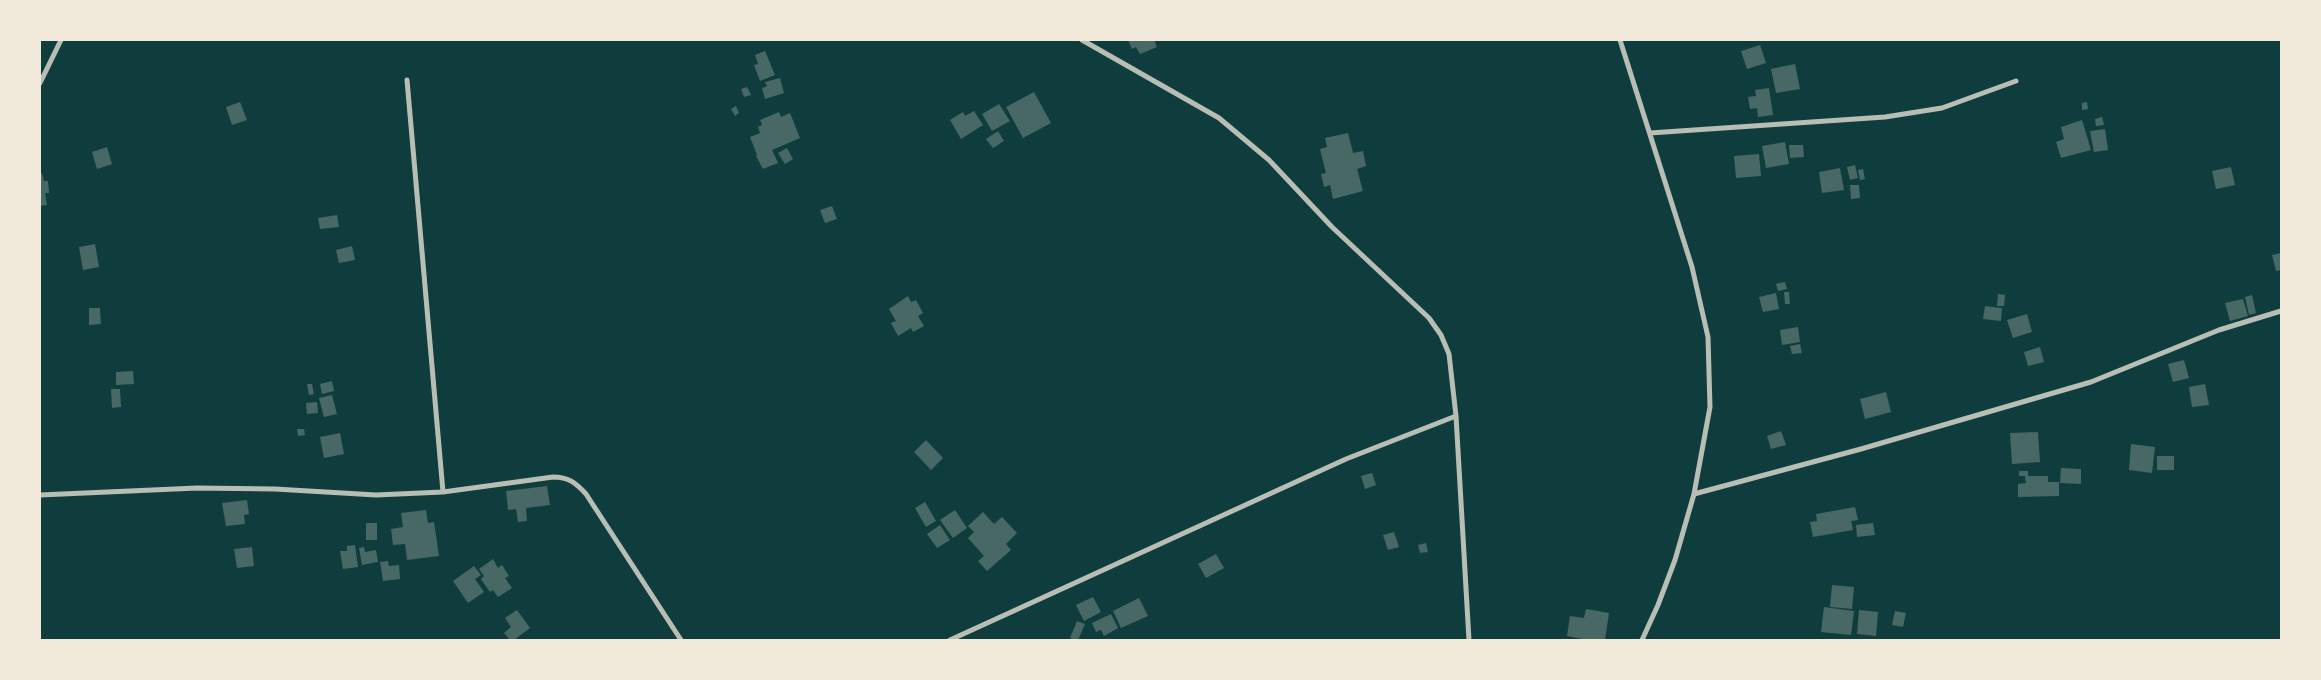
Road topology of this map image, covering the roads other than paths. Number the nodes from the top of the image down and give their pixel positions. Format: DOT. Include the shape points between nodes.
graph roads {
  1 [pos="61,40"];
  2 [pos="1082,40"];
  3 [pos="1620,40"];
  4 [pos="407,80"];
  5 [pos="2016,81"];
  6 [pos="40,83"];
  7 [pos="1650,133"];
  8 [pos="2281,311"];
  9 [pos="1456,416"];
  10 [pos="443,492"];
  11 [pos="1694,494"];
  12 [pos="40,495"];
  13 [pos="681,640"];
  14 [pos="950,640"];
  15 [pos="1469,640"];
  16 [pos="1642,640"];
  1 -- 6 [label="street"];
  2 -- 9 [label="street" via="1220,118 1269,160 1332,227 1429,318 1449,354"];
  3 -- 7 [label="street"];
  4 -- 10 [label="street"];
  5 -- 7 [label="street" via="1942,108 1885,118"];
  7 -- 11 [label="street" via="1692,267 1708,337 1710,407"];
  8 -- 11 [label="street" via="2219,330 2091,382"];
  9 -- 14 [label="street" via="1346,459"];
  9 -- 15 [label="street"];
  10 -- 12 [label="street" via="376,495 196,488"];
  10 -- 13 [label="street" via="553,477 565,477 577,483"];
  11 -- 16 [label="street" via="1658,606"];
}
